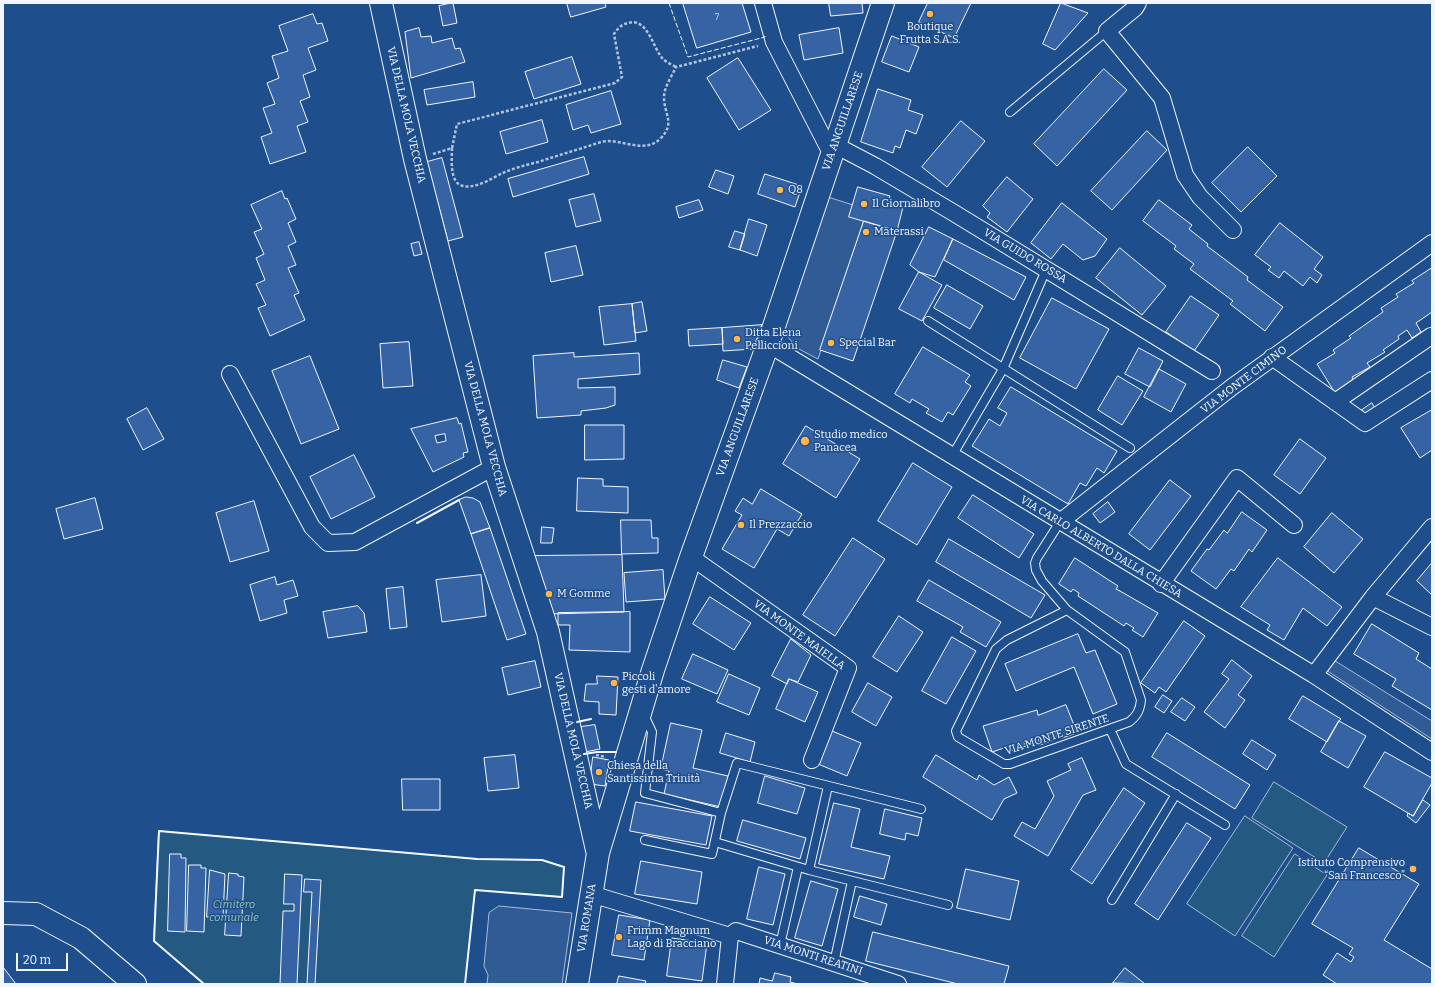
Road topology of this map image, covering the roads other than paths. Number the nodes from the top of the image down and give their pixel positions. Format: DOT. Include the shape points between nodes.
graph roads {
  1 [pos="381,3"];
  2 [pos="763,3"];
  3 [pos="883,3"];
  4 [pos="1138,3"];
  5 [pos="1107,31"];
  6 [pos="1010,112"];
  7 [pos="833,150"];
  8 [pos="1234,230"];
  9 [pos="1432,243"];
  10 [pos="1046,270"];
  11 [pos="928,321"];
  12 [pos="1431,336"];
  13 [pos="768,344"];
  14 [pos="1272,357"];
  15 [pos="1003,368"];
  16 [pos="1212,371"];
  17 [pos="230,374"];
  18 [pos="1432,380"];
  19 [pos="1335,402"];
  20 [pos="1130,448"];
  21 [pos="952,456"];
  22 [pos="494,467"];
  23 [pos="1060,522"];
  24 [pos="1294,525"];
  25 [pos="1432,527"];
  26 [pos="691,557"];
  27 [pos="1161,584"];
  28 [pos="1373,597"];
  29 [pos="1067,610"];
  30 [pos="1432,627"];
  31 [pos="1314,675"];
  32 [pos="641,709"];
  33 [pos="1110,729"];
  34 [pos="1432,752"];
  35 [pos="812,760"];
  36 [pos="828,786"];
  37 [pos="1176,794"];
  38 [pos="921,809"];
  39 [pos="721,813"];
  40 [pos="1225,825"];
  41 [pos="645,840"];
  42 [pos="715,842"];
  43 [pos="598,853"];
  44 [pos="798,867"];
  45 [pos="809,870"];
  46 [pos="852,881"];
  47 [pos="591,894"];
  48 [pos="1112,900"];
  49 [pos="948,905"];
  50 [pos="3,913"];
  51 [pos="730,936"];
  52 [pos="780,945"];
  53 [pos="834,963"];
  54 [pos="135,984"];
  55 [pos="577,984"];
  56 [pos="725,984"];
  57 [pos="898,984"];
  1 -- 22 [label="street, VIA DELLA MOLA VECCHIA" via="415,159"];
  2 -- 7 [label="street" via="774,42"];
  3 -- 7 [label="street, VIA ANGUILLARESE"];
  4 -- 5 [label="street"];
  5 -- 6 [label="lane"];
  5 -- 8 [label="street" via="1162,98 1185,175 1200,197"];
  7 -- 10 [label="street, VIA GUIDO ROSSA" via="875,166"];
  7 -- 13 [label="street, VIA ANGUILLARESE"];
  9 -- 14 [label="street, VIA MONTE CIMINO"];
  10 -- 15 [label="lane"];
  10 -- 16 [label="street, VIA GUIDO ROSSA"];
  11 -- 15 [label="lane"];
  12 -- 19 [label="street"];
  13 -- 21 [label="street, VIA CARLO ALBERTO DALLA CHIESA"];
  13 -- 26 [label="street, VIA ANGUILLARESE"];
  14 -- 19 [label="street"];
  14 -- 23 [label="street, VIA MONTE CIMINO"];
  15 -- 20 [label="lane"];
  15 -- 21 [label="lane"];
  17 -- 22 [label="street" via="312,527 328,543 355,542"];
  18 -- 19 [label="street" via="1365,423"];
  21 -- 23 [label="street, VIA CARLO ALBERTO DALLA CHIESA"];
  22 -- 43 [label="street, VIA DELLA MOLA VECCHIA" via="548,632"];
  23 -- 27 [label="street, VIA CARLO ALBERTO DALLA CHIESA"];
  23 -- 29 [label="lane, VIA MONTE SIRENTE" via="1035,563 1042,580"];
  24 -- 27 [label="street" via="1237,478"];
  25 -- 28 [label="street"];
  26 -- 32 [label="street, VIA ANGUILLARESE"];
  26 -- 35 [label="street, VIA MONTE MAIELLA" via="848,668"];
  27 -- 31 [label="street, VIA CARLO ALBERTO DALLA CHIESA"];
  28 -- 30 [label="street"];
  28 -- 31 [label="street"];
  29 -- 33 [label="lane, VIA MONTE SIRENTE" via="1127,655 1141,700 1140,708 1129,722"];
  29 -- 33 [label="lane, VIA MONTE SIRENTE" via="1007,640 996,649 956,734 964,741 1008,764"];
  31 -- 34 [label="street, VIA CARLO ALBERTO DALLA CHIESA"];
  32 -- 39 [label="lane" via="652,732 645,793"];
  32 -- 43 [label="street, VIA ANGUILLARESE"];
  33 -- 37 [label="lane" via="1126,764"];
  36 -- 38 [label="lane"];
  36 -- 39 [label="lane" via="737,763"];
  36 -- 45 [label="lane"];
  37 -- 40 [label="lane"];
  37 -- 48 [label="lane"];
  39 -- 42 [label="lane"];
  41 -- 42 [label="lane" via="712,854"];
  42 -- 44 [label="lane"];
  43 -- 47 [label="street, VIA ROMANA"];
  44 -- 45 [label="lane"];
  44 -- 52 [label="lane"];
  45 -- 46 [label="lane"];
  46 -- 49 [label="lane"];
  46 -- 53 [label="lane"];
  47 -- 51 [label="street, VIA MONTI REATINI"];
  47 -- 55 [label="street, VIA ROMANA"];
  50 -- 54 [label="street" via="36,914 81,938"];
  51 -- 52 [label="street, VIA MONTI REATINI" via="736,931"];
  51 -- 56 [label="street"];
  52 -- 53 [label="street, VIA MONTI REATINI"];
  53 -- 57 [label="street, VIA MONTI REATINI"];
}
